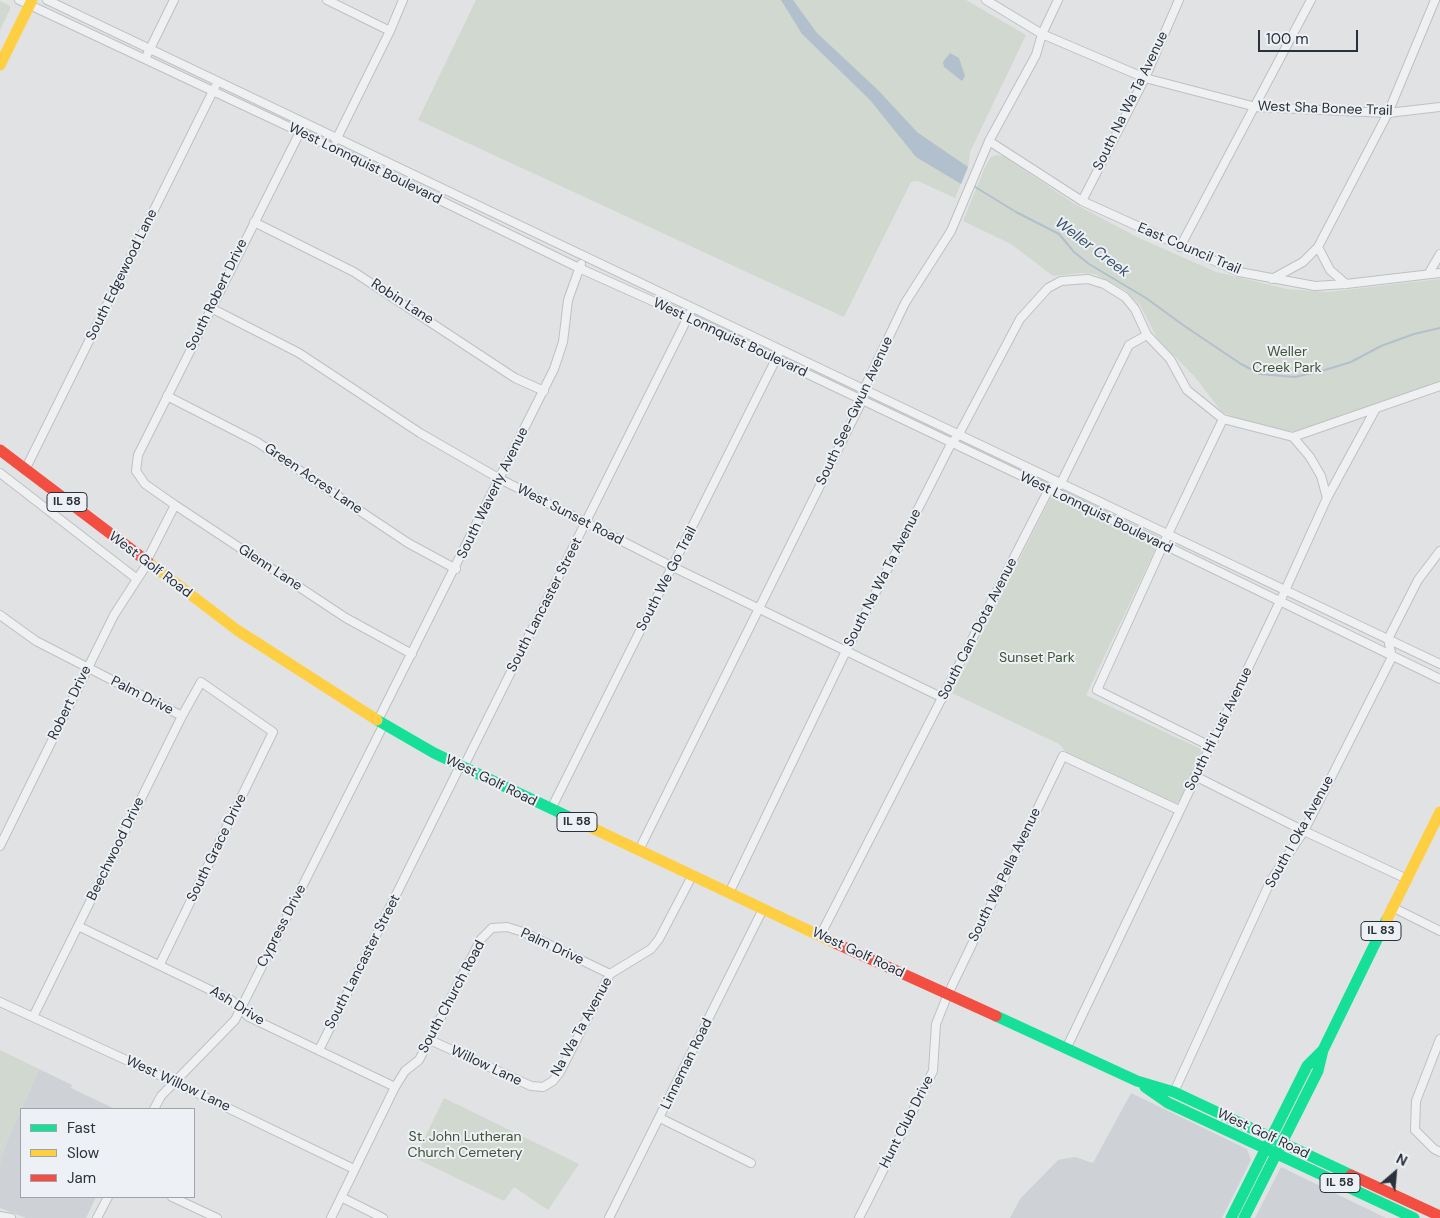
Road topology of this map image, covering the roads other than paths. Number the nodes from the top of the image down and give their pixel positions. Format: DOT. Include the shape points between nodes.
graph roads {
  1 [pos="47,0"];
  2 [pos="174,0"];
  3 [pos="327,0"];
  4 [pos="403,0"];
  5 [pos="986,0"];
  6 [pos="1058,0"];
  7 [pos="1179,0"];
  8 [pos="1311,0"];
  9 [pos="1435,0"];
  10 [pos="27,2"];
  11 [pos="390,31"];
  12 [pos="1042,34"];
  13 [pos="150,48"];
  14 [pos="145,59"];
  15 [pos="0,65"];
  16 [pos="1145,78"];
  17 [pos="218,80"];
  18 [pos="213,91"];
  19 [pos="1256,107"];
  20 [pos="1440,107"];
  21 [pos="1388,113"];
  22 [pos="305,122"];
  23 [pos="300,132"];
  24 [pos="337,138"];
  25 [pos="990,141"];
  26 [pos="332,148"];
  27 [pos="1082,201"];
  28 [pos="254,222"];
  29 [pos="1180,247"];
  30 [pos="1318,247"];
  31 [pos="1440,254"];
  32 [pos="583,257"];
  33 [pos="579,268"];
  34 [pos="1429,273"];
  35 [pos="1440,273"];
  36 [pos="1272,279"];
  37 [pos="1346,284"];
  38 [pos="693,306"];
  39 [pos="211,308"];
  40 [pos="688,317"];
  41 [pos="1147,335"];
  42 [pos="781,348"];
  43 [pos="776,359"];
  44 [pos="1440,386"];
  45 [pos="864,388"];
  46 [pos="544,390"];
  47 [pos="167,396"];
  48 [pos="862,401"];
  49 [pos="1375,410"];
  50 [pos="1223,419"];
  51 [pos="959,434"];
  52 [pos="1293,437"];
  53 [pos="951,444"];
  54 [pos="0,450"];
  55 [pos="25,470"];
  56 [pos="136,471"];
  57 [pos="0,473"];
  58 [pos="500,479"];
  59 [pos="1060,485"];
  60 [pos="1049,489"];
  61 [pos="1327,498"];
  62 [pos="175,505"];
  63 [pos="586,524"];
  64 [pos="1168,534"];
  65 [pos="1163,545"];
  66 [pos="1440,551"];
  67 [pos="146,563"];
  68 [pos="673,567"];
  69 [pos="456,569"];
  70 [pos="137,579"];
  71 [pos="1286,589"];
  72 [pos="1280,602"];
  73 [pos="759,609"];
  74 [pos="0,615"];
  75 [pos="1388,640"];
  76 [pos="846,650"];
  77 [pos="412,654"];
  78 [pos="1392,657"];
  79 [pos="1440,664"];
  80 [pos="88,668"];
  81 [pos="1440,679"];
  82 [pos="943,698"];
  83 [pos="182,716"];
  84 [pos="381,722"];
  85 [pos="274,732"];
  86 [pos="1210,746"];
  87 [pos="462,767"];
  88 [pos="1195,776"];
  89 [pos="551,809"];
  90 [pos="1179,810"];
  91 [pos="1440,812"];
  92 [pos="1304,831"];
  93 [pos="0,846"];
  94 [pos="638,850"];
  95 [pos="692,876"];
  96 [pos="1407,878"];
  97 [pos="729,893"];
  98 [pos="1392,907"];
  99 [pos="763,909"];
  100 [pos="78,926"];
  101 [pos="492,928"];
  102 [pos="1440,931"];
  103 [pos="820,936"];
  104 [pos="160,964"];
  105 [pos="610,974"];
  106 [pos="948,994"];
  107 [pos="0,1002"];
  108 [pos="241,1008"];
  109 [pos="33,1017"];
  110 [pos="1440,1039"];
  111 [pos="430,1040"];
  112 [pos="1066,1048"];
  113 [pos="319,1050"];
  114 [pos="1323,1050"];
  115 [pos="174,1082"];
  116 [pos="1138,1082"];
  117 [pos="396,1087"];
  118 [pos="543,1087"];
  119 [pos="1174,1092"];
  120 [pos="155,1108"];
  121 [pos="660,1118"];
  122 [pos="1271,1138"];
  123 [pos="1282,1143"];
  124 [pos="1271,1151"];
  125 [pos="1440,1152"];
  126 [pos="751,1163"];
  127 [pos="354,1169"];
  128 [pos="341,1197"];
  129 [pos="107,1198"];
  130 [pos="174,1198"];
  131 [pos="200,1215"];
  132 [pos="0,1216"];
  133 [pos="1440,1216"];
  134 [pos="10,1218"];
  135 [pos="97,1218"];
  136 [pos="217,1218"];
  137 [pos="330,1218"];
  138 [pos="383,1218"];
  139 [pos="609,1218"];
  140 [pos="859,1218"];
  141 [pos="1231,1218"];
  142 [pos="1244,1218"];
  143 [pos="1414,1218"];
  1 -- 13 [label="street, West Lonnquist Boulevard"];
  2 -- 13 [label="street"];
  3 -- 11 [label="street"];
  4 -- 11 [label="street"];
  5 -- 12 [label="street, West Sha Bonee Trail"];
  6 -- 12 [label="street, South See-Gwun Avenue"];
  7 -- 16 [label="street, South Na Wa Ta Avenue"];
  8 -- 19 [label="street"];
  9 -- 21 [label="street"];
  10 -- 14 [label="street, West Lonnquist Boulevard"];
  10 -- 15 [label="main road"];
  11 -- 24 [label="street"];
  12 -- 16 [label="street, West Sha Bonee Trail"];
  12 -- 25 [label="street, South See-Gwun Avenue" via="1036,55"];
  13 -- 14 [label="street"];
  13 -- 17 [label="street, West Lonnquist Boulevard"];
  14 -- 18 [label="street, West Lonnquist Boulevard"];
  16 -- 19 [label="street, West Sha Bonee Trail"];
  16 -- 27 [label="street, South Na Wa Ta Avenue"];
  17 -- 18 [label="street, South Edgewood Lane"];
  17 -- 22 [label="street, West Lonnquist Boulevard"];
  18 -- 23 [label="street, West Lonnquist Boulevard"];
  18 -- 55 [label="street, South Edgewood Lane"];
  19 -- 21 [label="street, West Sha Bonee Trail"];
  19 -- 29 [label="street"];
  20 -- 21 [label="street, West Sha Bonee Trail"];
  21 -- 30 [label="street"];
  22 -- 23 [label="street, South Robert Drive"];
  22 -- 24 [label="street, West Lonnquist Boulevard"];
  23 -- 26 [label="street, West Lonnquist Boulevard"];
  23 -- 28 [label="street, South Robert Drive"];
  24 -- 26 [label="street"];
  24 -- 32 [label="street, West Lonnquist Boulevard"];
  25 -- 27 [label="street, East Council Trail"];
  25 -- 45 [label="street, South See-Gwun Avenue" via="951,231 905,304"];
  26 -- 33 [label="street, West Lonnquist Boulevard"];
  27 -- 29 [label="street, East Council Trail"];
  28 -- 39 [label="street, South Robert Drive"];
  28 -- 46 [label="street, Robin Lane" via="354,272 516,378"];
  29 -- 36 [label="street, East Council Trail" via="1239,272"];
  30 -- 36 [label="street" via="1304,262"];
  30 -- 37 [label="street" via="1330,270"];
  31 -- 34 [label="street"];
  32 -- 33 [label="street, South Waverly Avenue"];
  32 -- 38 [label="street, West Lonnquist Boulevard"];
  33 -- 40 [label="street, West Lonnquist Boulevard"];
  33 -- 46 [label="street, South Waverly Avenue" via="568,300 560,354"];
  34 -- 35 [label="street, East Council Trail"];
  34 -- 37 [label="street, East Council Trail"];
  36 -- 37 [label="street, East Council Trail" via="1316,286"];
  38 -- 40 [label="street, South Lancaster Street"];
  38 -- 42 [label="street, West Lonnquist Boulevard"];
  39 -- 47 [label="street, South Robert Drive"];
  39 -- 58 [label="street, West Sunset Road" via="299,353 444,448"];
  40 -- 43 [label="street, West Lonnquist Boulevard"];
  40 -- 63 [label="street, South Lancaster Street"];
  41 -- 50 [label="street" via="1170,359 1187,390"];
  41 -- 51 [label="street, South Na Wa Ta Avenue" via="1135,309 1112,289 1088,279 1061,281 1038,296 1020,320"];
  41 -- 59 [label="street" via="1129,345"];
  42 -- 43 [label="street, South We Go Trail"];
  42 -- 45 [label="street, West Lonnquist Boulevard"];
  43 -- 48 [label="street, West Lonnquist Boulevard"];
  43 -- 68 [label="street, South We Go Trail"];
  44 -- 49 [label="street"];
  45 -- 48 [label="street, South See-Gwun Avenue"];
  45 -- 51 [label="street, West Lonnquist Boulevard"];
  46 -- 58 [label="street, South Waverly Avenue"];
  47 -- 56 [label="street, South Robert Drive" via="138,455"];
  47 -- 69 [label="street, Green Acres Lane" via="258,442 408,543"];
  48 -- 53 [label="street, West Lonnquist Boulevard"];
  48 -- 73 [label="street, South See-Gwun Avenue"];
  49 -- 52 [label="street"];
  49 -- 61 [label="street, South Hi Lusi Avenue"];
  50 -- 52 [label="street"];
  50 -- 64 [label="street"];
  51 -- 53 [label="street, South Na Wa Ta Avenue"];
  51 -- 59 [label="street, West Lonnquist Boulevard"];
  52 -- 61 [label="street" via="1322,476"];
  53 -- 60 [label="street, West Lonnquist Boulevard"];
  53 -- 76 [label="street, South Na Wa Ta Avenue"];
  54 -- 55 [label="main road, West Golf Road / IL 58"];
  55 -- 67 [label="main road, West Golf Road / IL 58"];
  56 -- 62 [label="street, Glenn Lane" via="145,484"];
  57 -- 70 [label="street, West Golf Road"];
  58 -- 63 [label="street, West Sunset Road"];
  58 -- 69 [label="street, South Waverly Avenue"];
  59 -- 60 [label="street"];
  59 -- 64 [label="street, West Lonnquist Boulevard"];
  60 -- 65 [label="street, West Lonnquist Boulevard"];
  60 -- 82 [label="street, South Can-Dota Avenue"];
  61 -- 71 [label="street, South Hi Lusi Avenue"];
  62 -- 67 [label="street, Robert Drive"];
  62 -- 77 [label="street, Glenn Lane" via="346,618"];
  63 -- 68 [label="street, West Sunset Road"];
  63 -- 87 [label="street, South Lancaster Street"];
  64 -- 65 [label="street"];
  64 -- 71 [label="street, West Lonnquist Boulevard"];
  65 -- 72 [label="street, West Lonnquist Boulevard"];
  65 -- 86 [label="street" via="1097,690"];
  66 -- 75 [label="street" via="1418,580"];
  67 -- 70 [label="street, Robert Drive"];
  67 -- 84 [label="main road, West Golf Road / IL 58" via="269,652"];
  68 -- 73 [label="street, West Sunset Road"];
  68 -- 89 [label="street, South We Go Trail"];
  69 -- 77 [label="street, South Waverly Avenue"];
  70 -- 80 [label="street, Robert Drive" via="114,615"];
  71 -- 72 [label="street, South Hi Lusi Avenue"];
  71 -- 75 [label="street, West Lonnquist Boulevard"];
  72 -- 78 [label="street, West Lonnquist Boulevard"];
  72 -- 86 [label="street, South Hi Lusi Avenue"];
  73 -- 76 [label="street, West Sunset Road"];
  73 -- 94 [label="street, South See-Gwun Avenue"];
  74 -- 80 [label="street, Palm Drive" via="36,641"];
  75 -- 78 [label="street"];
  75 -- 79 [label="street, West Lonnquist Boulevard"];
  76 -- 82 [label="street, West Sunset Road"];
  76 -- 97 [label="street, South Na Wa Ta Avenue"];
  77 -- 84 [label="street, South Waverly Avenue"];
  78 -- 81 [label="street, West Lonnquist Boulevard"];
  78 -- 92 [label="street, South I Oka Avenue"];
  80 -- 83 [label="street, Palm Drive"];
  80 -- 93 [label="street, Robert Drive"];
  82 -- 103 [label="street, South Can-Dota Avenue"];
  83 -- 85 [label="street, Beechwood Drive" via="201,682"];
  83 -- 100 [label="street, Beechwood Drive"];
  84 -- 87 [label="main road, West Golf Road / IL 58"];
  84 -- 108 [label="street, Cypress Drive"];
  85 -- 104 [label="street, South Grace Drive"];
  86 -- 88 [label="street, South Hi Lusi Avenue"];
  87 -- 89 [label="main road, West Golf Road / IL 58"];
  87 -- 113 [label="street, South Lancaster Street"];
  88 -- 90 [label="street, South Hi Lusi Avenue"];
  88 -- 92 [label="street"];
  89 -- 94 [label="main road, West Golf Road / IL 58"];
  90 -- 106 [label="street, South Wa Pella Avenue" via="1063,756"];
  90 -- 112 [label="street, South Hi Lusi Avenue"];
  91 -- 96 [label="main road, IL 83"];
  92 -- 96 [label="street"];
  92 -- 119 [label="street, South I Oka Avenue" via="1271,880"];
  94 -- 95 [label="main road, West Golf Road / IL 58"];
  95 -- 97 [label="main road, West Golf Road / IL 58"];
  95 -- 105 [label="street, Na Wa Ta Avenue" via="650,950"];
  96 -- 98 [label="main road, IL 83"];
  97 -- 99 [label="main road, West Golf Road / IL 58"];
  98 -- 102 [label="street"];
  98 -- 114 [label="main road, IL 83"];
  99 -- 103 [label="main road, West Golf Road / IL 58"];
  99 -- 121 [label="street, Linneman Road"];
  100 -- 104 [label="street, Ash Drive"];
  100 -- 109 [label="street, Beechwood Drive"];
  101 -- 105 [label="street, Palm Drive" via="507,927 523,932"];
  101 -- 111 [label="street, South Church Road" via="481,939"];
  103 -- 106 [label="main road, West Golf Road / IL 58"];
  104 -- 108 [label="street, Ash Drive"];
  105 -- 118 [label="street, Na Wa Ta Avenue" via="560,1072"];
  106 -- 112 [label="main road, West Golf Road / IL 58"];
  106 -- 140 [label="street, Hunt Club Drive" via="936,1024 933,1071"];
  107 -- 109 [label="street, West Willow Lane"];
  108 -- 113 [label="street, Ash Drive" via="249,1016"];
  108 -- 115 [label="street, Cypress Drive" via="225,1032"];
  109 -- 115 [label="street, West Willow Lane"];
  110 -- 125 [label="street" via="1416,1101 1415,1130"];
  111 -- 117 [label="street, South Church Road" via="419,1060 405,1071"];
  111 -- 118 [label="street, Willow Lane" via="531,1086"];
  112 -- 116 [label="main road, West Golf Road / IL 58"];
  113 -- 117 [label="street, Ash Drive"];
  114 -- 122 [label="main road, IL 83" via="1307,1066"];
  114 -- 123 [label="main road, IL 83" via="1318,1072"];
  115 -- 120 [label="street, Cypress Drive"];
  115 -- 127 [label="street, West Willow Lane"];
  116 -- 119 [label="main road, West Golf Road / IL 58"];
  116 -- 124 [label="main road, West Golf Road / IL 58" via="1168,1103"];
  117 -- 127 [label="street, South Church Road"];
  119 -- 122 [label="main road, West Golf Road / IL 58"];
  121 -- 126 [label="street"];
  121 -- 139 [label="street, Linneman Road"];
  122 -- 123 [label="main road, West Golf Road / IL 58"];
  122 -- 124 [label="main road, IL 83"];
  123 -- 124 [label="main road, IL 83"];
  123 -- 133 [label="main road, West Golf Road / IL 58"];
  124 -- 141 [label="main road, IL 83"];
  124 -- 142 [label="main road, IL 83"];
  124 -- 143 [label="main road, West Golf Road / IL 58"];
  127 -- 128 [label="street"];
  128 -- 137 [label="street"];
  128 -- 138 [label="street"];
  129 -- 135 [label="street"];
  130 -- 131 [label="street"];
  131 -- 136 [label="street"];
  132 -- 134 [label="street"];
}
